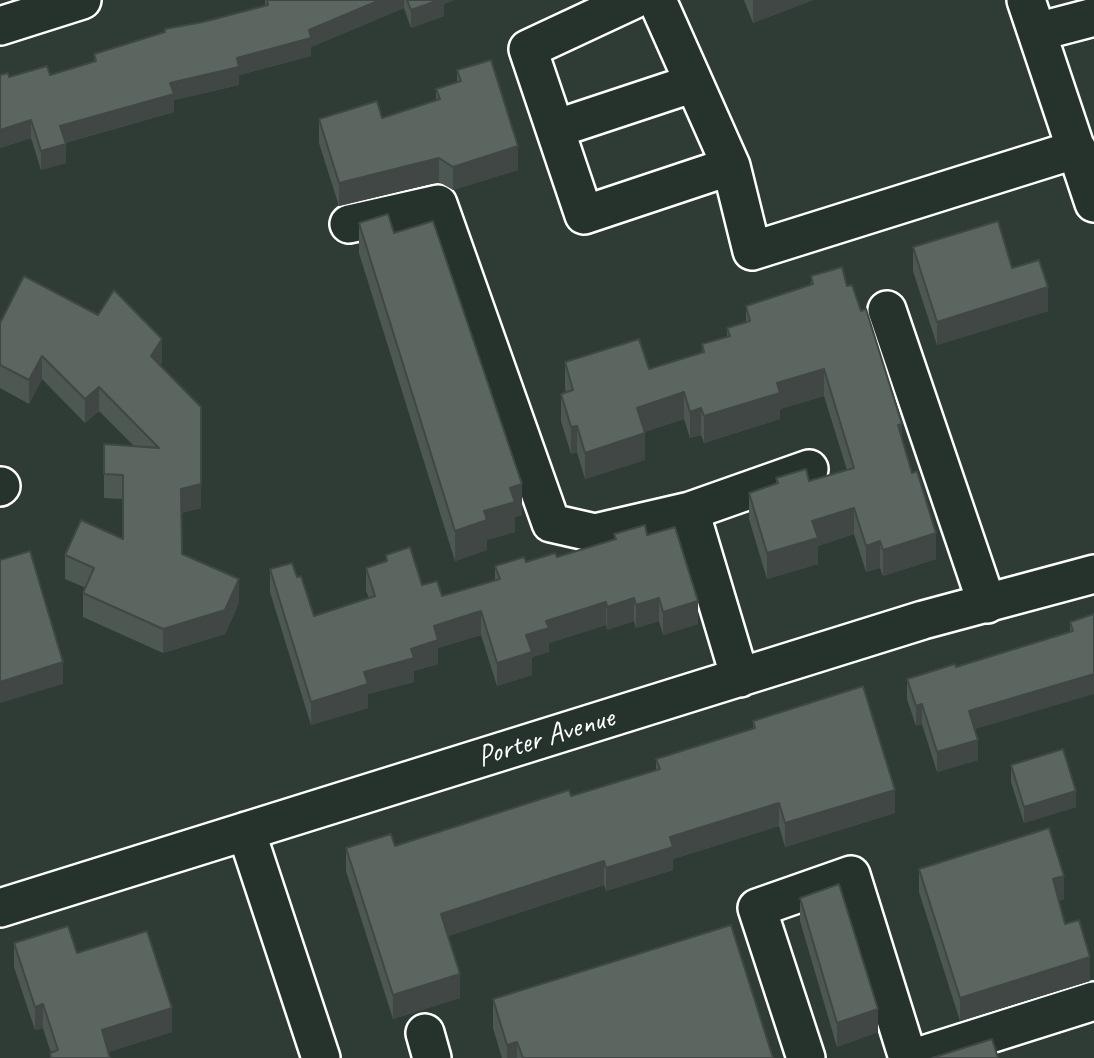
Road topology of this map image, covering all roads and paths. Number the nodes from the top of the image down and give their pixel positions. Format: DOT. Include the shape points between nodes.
graph roads {
  1 [pos="82,0"];
  2 [pos="633,0"];
  3 [pos="657,0"];
  4 [pos="1031,16"];
  5 [pos="1094,17"];
  6 [pos="0,26"];
  7 [pos="694,82"];
  8 [pos="1079,110"];
  9 [pos="555,129"];
  10 [pos="1077,149"];
  11 [pos="730,166"];
  12 [pos="1094,203"];
  13 [pos="349,224"];
  14 [pos="887,310"];
  15 [pos="809,469"];
  16 [pos="690,511"];
  17 [pos="1094,574"];
  18 [pos="987,604"];
  19 [pos="740,678"];
  20 [pos="246,831"];
  21 [pos="0,908"];
  22 [pos="1094,1001"];
  23 [pos="321,1058"];
  24 [pos="806,1058"];
  25 [pos="908,1058"];
  26 [pos="914,1058"];
  1 -- 6 [label="street"];
  2 -- 9 [label="street" via="528,50"];
  3 -- 7 [label="street"];
  4 -- 5 [label="street"];
  4 -- 8 [label="street"];
  7 -- 9 [label="street"];
  7 -- 11 [label="street"];
  8 -- 10 [label="street"];
  9 -- 11 [label="street" via="584,215"];
  10 -- 11 [label="street" via="752,251"];
  10 -- 12 [label="street"];
  13 -- 16 [label="street" via="438,204 551,523 595,533"];
  14 -- 18 [label="street"];
  15 -- 16 [label="street"];
  16 -- 19 [label="street"];
  17 -- 18 [label="street, Porter Avenue"];
  18 -- 19 [label="street, Porter Avenue"];
  19 -- 20 [label="street, Porter Avenue"];
  20 -- 21 [label="street, Porter Avenue"];
  20 -- 23 [label="street"];
  22 -- 26 [label="street"];
  24 -- 25 [label="street" via="757,908 851,875"];
}
